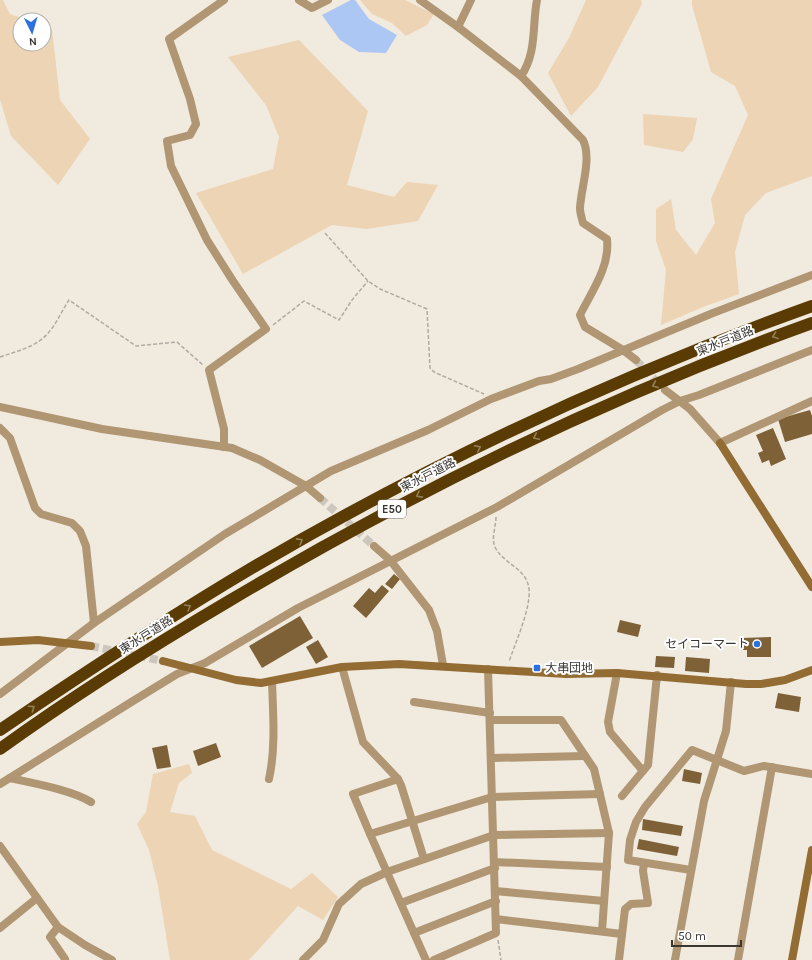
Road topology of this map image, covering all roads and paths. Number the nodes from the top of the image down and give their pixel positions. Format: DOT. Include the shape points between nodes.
graph roads {
  1 [pos="224,0"];
  2 [pos="299,0"];
  3 [pos="328,0"];
  4 [pos="420,0"];
  5 [pos="471,0"];
  6 [pos="537,0"];
  7 [pos="458,27"];
  8 [pos="521,76"];
  9 [pos="325,233"];
  10 [pos="812,275"];
  11 [pos="368,281"];
  12 [pos="812,306"];
  13 [pos="812,323"];
  14 [pos="266,329"];
  15 [pos="623,350"];
  16 [pos="812,350"];
  17 [pos="0,357"];
  18 [pos="636,360"];
  19 [pos="209,370"];
  20 [pos="665,390"];
  21 [pos="491,398"];
  22 [pos="680,401"];
  23 [pos="812,401"];
  24 [pos="0,407"];
  25 [pos="0,428"];
  26 [pos="720,443"];
  27 [pos="224,447"];
  28 [pos="306,486"];
  29 [pos="320,498"];
  30 [pos="497,507"];
  31 [pos="374,546"];
  32 [pos="390,560"];
  33 [pos="812,587"];
  34 [pos="94,623"];
  35 [pos="0,642"];
  36 [pos="69,643"];
  37 [pos="91,646"];
  38 [pos="164,661"];
  39 [pos="443,666"];
  40 [pos="342,667"];
  41 [pos="193,668"];
  42 [pos="488,669"];
  43 [pos="506,670"];
  44 [pos="812,670"];
  45 [pos="617,673"];
  46 [pos="657,676"];
  47 [pos="272,681"];
  48 [pos="731,682"];
  49 [pos="0,694"];
  50 [pos="414,702"];
  51 [pos="490,716"];
  52 [pos="0,730"];
  53 [pos="0,749"];
  54 [pos="585,756"];
  55 [pos="491,758"];
  56 [pos="717,760"];
  57 [pos="772,767"];
  58 [pos="643,771"];
  59 [pos="812,774"];
  60 [pos="10,778"];
  61 [pos="269,779"];
  62 [pos="398,779"];
  63 [pos="0,784"];
  64 [pos="600,794"];
  65 [pos="622,796"];
  66 [pos="492,797"];
  67 [pos="91,802"];
  68 [pos="412,821"];
  69 [pos="609,833"];
  70 [pos="370,834"];
  71 [pos="494,835"];
  72 [pos="0,846"];
  73 [pos="812,850"];
  74 [pos="424,859"];
  75 [pos="644,863"];
  76 [pos="495,865"];
  77 [pos="607,867"];
  78 [pos="691,870"];
  79 [pos="387,872"];
  80 [pos="495,891"];
  81 [pos="37,898"];
  82 [pos="496,901"];
  83 [pos="604,901"];
  84 [pos="401,903"];
  85 [pos="496,919"];
  86 [pos="58,927"];
  87 [pos="0,928"];
  88 [pos="602,930"];
  89 [pos="414,933"];
  90 [pos="496,933"];
  91 [pos="622,934"];
  92 [pos="65,959"];
  93 [pos="112,960"];
  94 [pos="303,960"];
  95 [pos="426,960"];
  96 [pos="434,960"];
  97 [pos="501,960"];
  98 [pos="619,960"];
  99 [pos="675,960"];
  100 [pos="738,960"];
  101 [pos="792,960"];
  1 -- 14 [label="street" via="169,39 196,124 190,135 167,141 171,166 207,240"];
  2 -- 3 [label="street" via="312,8"];
  4 -- 7 [label="street"];
  5 -- 7 [label="street"];
  6 -- 8 [label="street" via="531,55"];
  7 -- 8 [label="street"];
  8 -- 15 [label="street" via="583,140 586,147 580,210 583,223 607,239 608,250 602,272 580,315 585,327"];
  9 -- 11 [label="path"];
  10 -- 15 [label="street"];
  11 -- 14 [label="path" via="339,320 304,301"];
  11 -- 21 [label="path" via="380,289 427,309 430,368 434,372"];
  52 -- 12 [label="highway, 東水戸道路 / E50, one-way" via="177,613 340,518 440,466 593,394 672,360"];
  13 -- 53 [label="highway, 東水戸道路 / E50, one-way" via="594,411 447,480 348,532 186,626"];
  14 -- 19 [label="street"];
  15 -- 18 [label="street"];
  15 -- 21 [label="street" via="578,369"];
  16 -- 22 [label="street"];
  17 -- 19 [label="path" via="38,342 49,332 69,300 136,346 177,342"];
  19 -- 27 [label="street" via="224,429"];
  20 -- 22 [label="street"];
  21 -- 28 [label="street" via="428,430 331,471"];
  22 -- 26 [label="street"];
  22 -- 30 [label="street"];
  23 -- 26 [label="street"];
  24 -- 27 [label="street" via="102,429"];
  25 -- 34 [label="street" via="10,438 35,508 41,514 72,523 80,531 86,546"];
  26 -- 33 [label="street"];
  27 -- 28 [label="street" via="260,460"];
  28 -- 29 [label="street"];
  28 -- 34 [label="street" via="225,534"];
  30 -- 32 [label="street"];
  30 -- 43 [label="path" via="495,547 524,575 529,589 529,600"];
  31 -- 32 [label="street"];
  32 -- 39 [label="street" via="429,610 437,631"];
  32 -- 41 [label="street" via="298,608"];
  34 -- 36 [label="street"];
  35 -- 36 [label="street" via="38,640"];
  36 -- 37 [label="street"];
  36 -- 49 [label="street"];
  38 -- 41 [label="street"];
  39 -- 40 [label="street" via="399,664"];
  39 -- 42 [label="street"];
  40 -- 47 [label="street"];
  40 -- 62 [label="street" via="363,742"];
  41 -- 47 [label="street" via="250,682"];
  41 -- 60 [label="street" via="177,674"];
  42 -- 43 [label="street"];
  42 -- 51 [label="street"];
  43 -- 45 [label="street" via="566,674"];
  44 -- 48 [label="street" via="785,680 761,684"];
  45 -- 46 [label="street"];
  45 -- 58 [label="street" via="608,722 610,732"];
  46 -- 48 [label="street"];
  46 -- 58 [label="street" via="648,765"];
  47 -- 61 [label="street" via="274,745"];
  48 -- 56 [label="street" via="726,731"];
  50 -- 51 [label="street"];
  51 -- 54 [label="street" via="561,720"];
  51 -- 55 [label="street"];
  54 -- 55 [label="street"];
  54 -- 64 [label="street" via="594,769"];
  55 -- 66 [label="street"];
  56 -- 57 [label="street" via="744,771 764,766"];
  56 -- 75 [label="street" via="692,750 645,807 630,840 628,860"];
  56 -- 78 [label="street" via="704,801"];
  57 -- 59 [label="street"];
  57 -- 100 [label="street"];
  58 -- 65 [label="street"];
  60 -- 63 [label="street"];
  60 -- 67 [label="street" via="70,793"];
  62 -- 68 [label="street"];
  62 -- 70 [label="street" via="353,794"];
  64 -- 66 [label="street"];
  64 -- 69 [label="street"];
  66 -- 68 [label="street"];
  66 -- 71 [label="street"];
  68 -- 70 [label="street"];
  68 -- 74 [label="street"];
  69 -- 71 [label="street"];
  69 -- 77 [label="street"];
  70 -- 79 [label="street"];
  71 -- 74 [label="street"];
  71 -- 76 [label="street"];
  72 -- 81 [label="street"];
  73 -- 101 [label="street"];
  74 -- 79 [label="street"];
  75 -- 78 [label="street"];
  75 -- 91 [label="street" via="648,903 631,904 625,909"];
  76 -- 77 [label="street"];
  76 -- 80 [label="street"];
  76 -- 84 [label="street"];
  77 -- 83 [label="street"];
  78 -- 99 [label="street"];
  79 -- 84 [label="street"];
  79 -- 94 [label="street" via="361,884 340,904 323,940"];
  80 -- 82 [label="street"];
  80 -- 83 [label="street"];
  81 -- 86 [label="street"];
  81 -- 87 [label="street"];
  82 -- 85 [label="street"];
  82 -- 89 [label="street"];
  83 -- 88 [label="street"];
  84 -- 89 [label="street"];
  85 -- 88 [label="street"];
  85 -- 90 [label="street"];
  86 -- 92 [label="street" via="50,937"];
  86 -- 93 [label="street"];
  88 -- 91 [label="street"];
  89 -- 95 [label="street"];
  90 -- 96 [label="street"];
  90 -- 97 [label="path"];
  91 -- 98 [label="street"];
}
